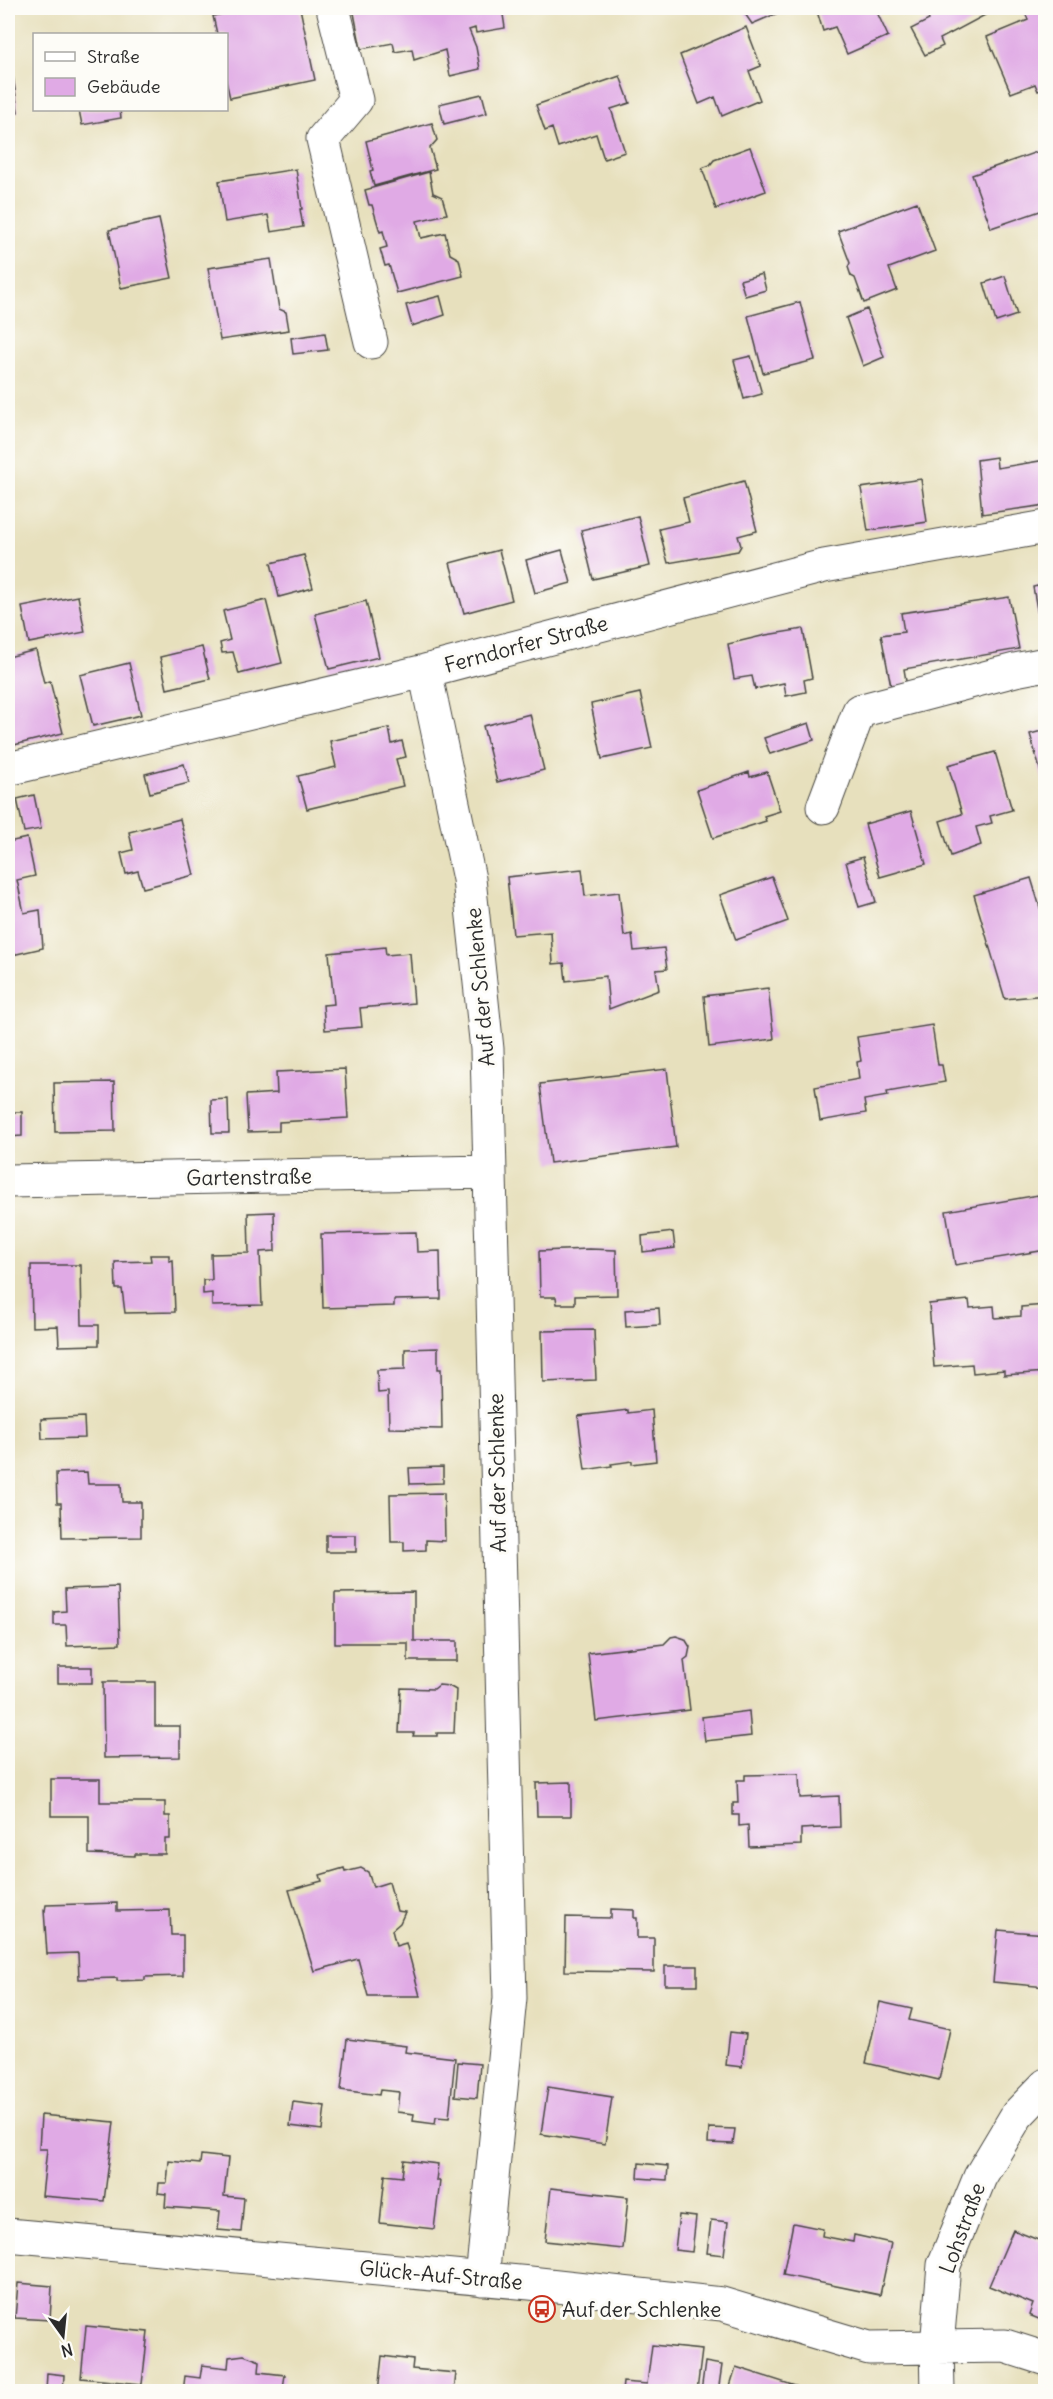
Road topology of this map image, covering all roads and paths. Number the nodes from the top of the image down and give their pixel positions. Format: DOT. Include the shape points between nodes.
graph roads {
  1 [pos="333,8"];
  2 [pos="371,342"];
  3 [pos="1046,527"];
  4 [pos="1046,664"];
  5 [pos="425,670"];
  6 [pos="8,769"];
  7 [pos="823,807"];
  8 [pos="490,1172"];
  9 [pos="8,1181"];
  10 [pos="1046,2085"];
  11 [pos="8,2235"];
  12 [pos="482,2279"];
  13 [pos="937,2346"];
  14 [pos="1046,2359"];
  15 [pos="938,2391"];
  1 -- 2 [label="street" via="356,100 323,139"];
  3 -- 5 [label="street, Ferndorfer Straße" via="824,566"];
  4 -- 7 [label="street" via="859,711"];
  5 -- 6 [label="street, Ferndorfer Straße"];
  5 -- 8 [label="street, Auf der Schlenke" via="469,879 487,1049"];
  8 -- 9 [label="street, Gartenstraße"];
  8 -- 12 [label="street, Auf der Schlenke" via="510,1998"];
  10 -- 13 [label="street, Lohstraße" via="1017,2115 980,2177 944,2265"];
  11 -- 12 [label="street, Glück-Auf-Straße"];
  12 -- 13 [label="street, Glück-Auf-Straße" via="722,2304 869,2348"];
  13 -- 14 [label="street, Glück-Auf-Straße" via="1005,2346"];
  13 -- 15 [label="street, Lohstraße"];
}
